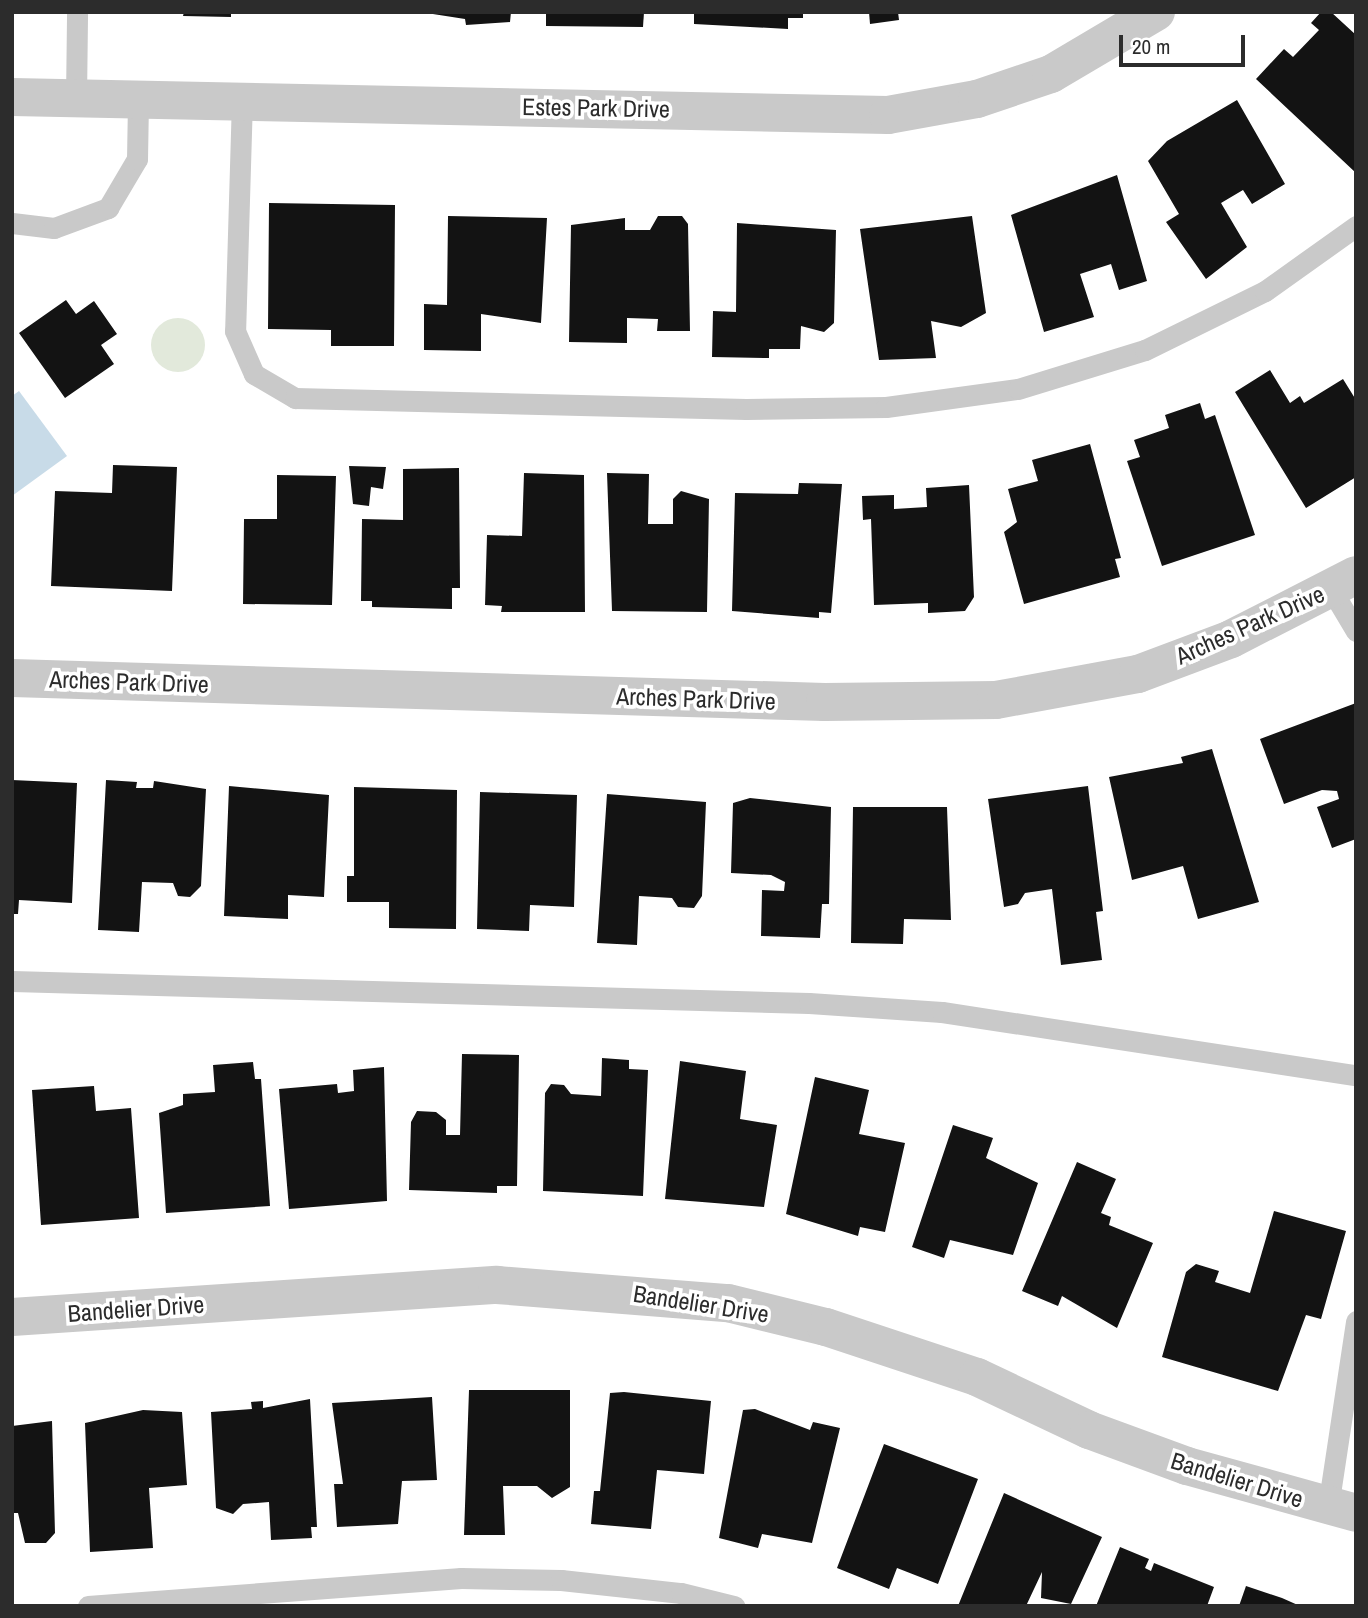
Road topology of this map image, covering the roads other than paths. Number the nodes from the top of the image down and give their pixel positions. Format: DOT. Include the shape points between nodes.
graph roads {
  1 [pos="76,12"];
  2 [pos="1156,12"];
  3 [pos="12,97"];
  4 [pos="76,99"];
  5 [pos="138,99"];
  6 [pos="242,99"];
  7 [pos="12,223"];
  8 [pos="1356,226"];
  9 [pos="1344,582"];
  10 [pos="1356,631"];
  11 [pos="12,678"];
  12 [pos="12,981"];
  13 [pos="1356,1075"];
  14 [pos="12,1317"];
  15 [pos="1356,1321"];
  16 [pos="1342,1510"];
  17 [pos="88,1606"];
  18 [pos="734,1606"];
  1 -- 4 [label="lane"];
  2 -- 6 [label="street, Estes Park Drive" via="1051,74 977,99 888,115"];
  3 -- 4 [label="street, Estes Park Drive"];
  4 -- 5 [label="street, Estes Park Drive"];
  5 -- 6 [label="street, Estes Park Drive"];
  5 -- 7 [label="lane" via="137,159 108,208 54,228"];
  6 -- 8 [label="lane" via="235,331 254,374 295,398 746,409 886,407 1018,389 1145,350 1265,291"];
  9 -- 10 [label="lane"];
  9 -- 11 [label="street, Arches Park Drive" via="1231,639 1138,674 996,700 825,702"];
  12 -- 13 [label="lane" via="822,1004 942,1012"];
  14 -- 16 [label="street, Bandelier Drive" via="497,1284 728,1303 826,1326 977,1377 1126,1444"];
  15 -- 16 [label="lane"];
  17 -- 18 [label="lane" via="461,1578 561,1580 681,1593"];
}
